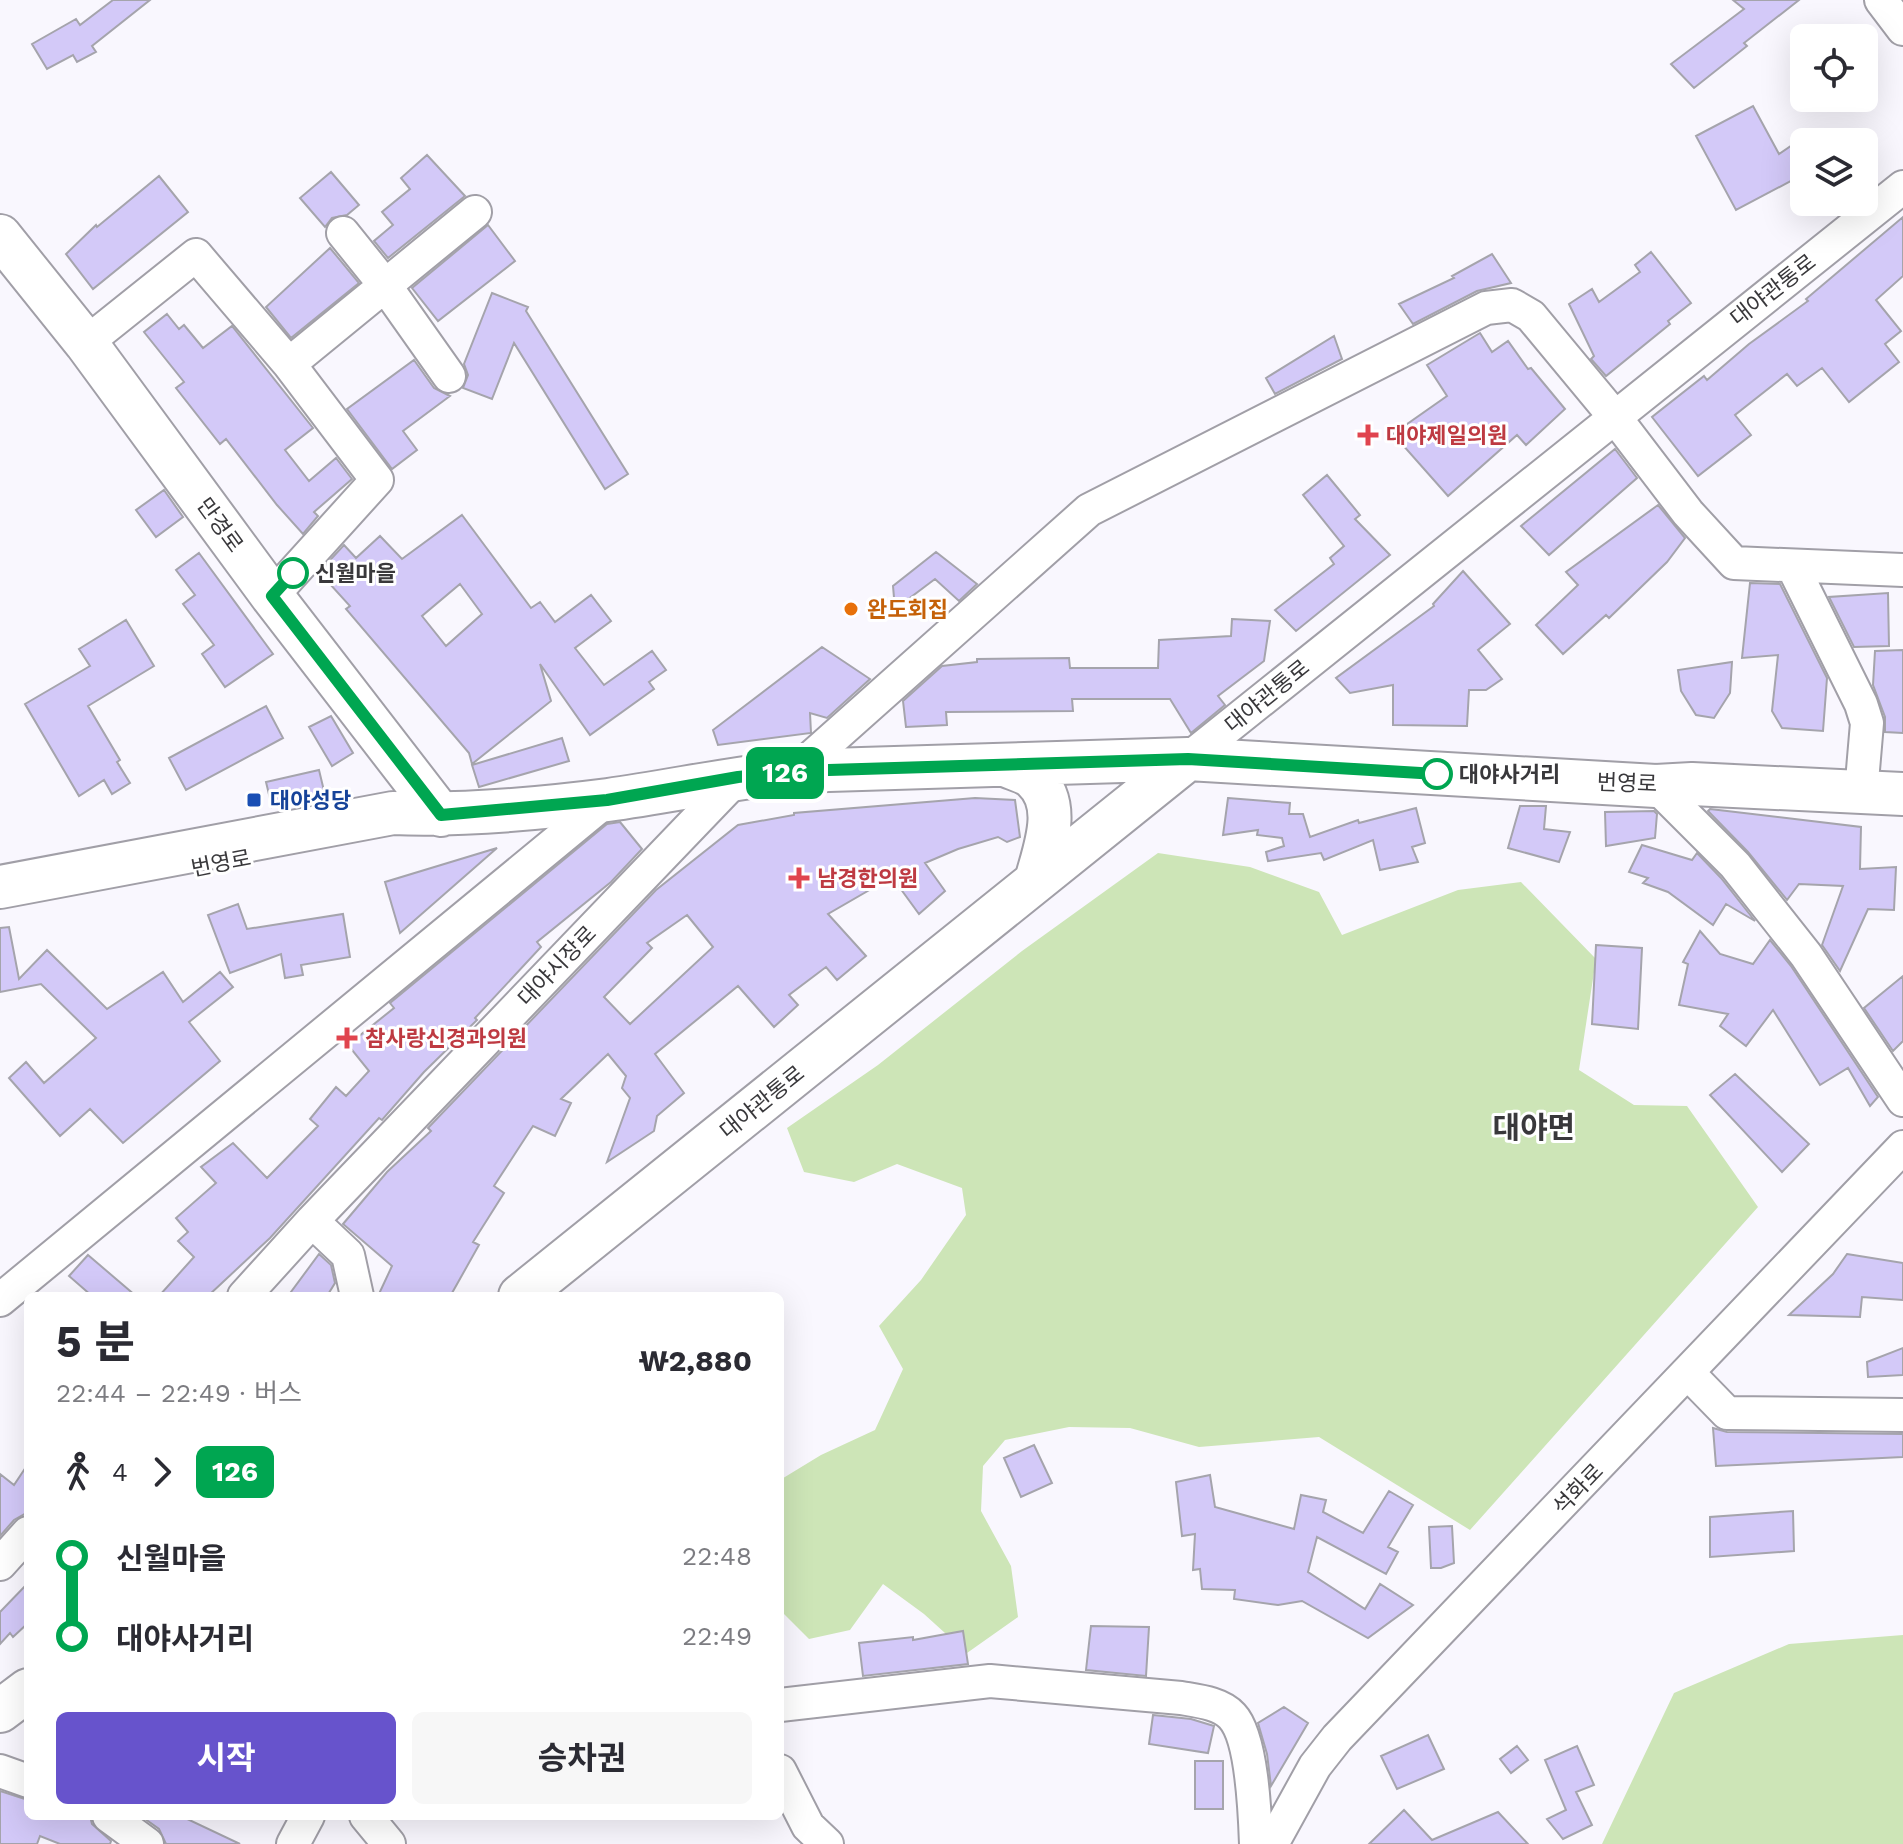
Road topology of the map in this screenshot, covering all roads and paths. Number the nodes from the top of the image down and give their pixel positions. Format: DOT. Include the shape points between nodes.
graph roads {
  1 [pos="1881,0"];
  2 [pos="1903,29"];
  3 [pos="1903,187"];
  4 [pos="475,212"];
  5 [pos="343,233"];
  6 [pos="0,236"];
  7 [pos="384,284"];
  8 [pos="86,343"];
  9 [pos="289,364"];
  10 [pos="449,376"];
  11 [pos="1614,416"];
  12 [pos="1793,567"];
  13 [pos="1903,570"];
  14 [pos="272,596"];
  15 [pos="1188,759"];
  16 [pos="1005,765"];
  17 [pos="796,771"];
  18 [pos="738,777"];
  19 [pos="1656,786"];
  20 [pos="1861,793"];
  21 [pos="1903,794"];
  22 [pos="607,800"];
  23 [pos="441,815"];
  24 [pos="1036,881"];
  25 [pos="0,887"];
  26 [pos="0,906"];
  27 [pos="1903,1100"];
  28 [pos="1903,1147"];
  29 [pos="312,1221"];
  30 [pos="248,1292"];
  31 [pos="356,1292"];
  32 [pos="525,1292"];
  33 [pos="0,1300"];
  34 [pos="1688,1373"];
  35 [pos="1903,1415"];
  36 [pos="24,1537"];
  37 [pos="0,1564"];
  38 [pos="24,1693"];
  39 [pos="784,1705"];
  40 [pos="0,1711"];
  41 [pos="0,1771"];
  42 [pos="784,1779"];
  43 [pos="24,1780"];
  44 [pos="114,1820"];
  45 [pos="306,1820"];
  46 [pos="369,1820"];
  47 [pos="147,1844"];
  48 [pos="293,1844"];
  49 [pos="389,1844"];
  50 [pos="827,1844"];
  51 [pos="1256,1844"];
  52 [pos="1272,1844"];
  1 -- 2 [label="street"];
  3 -- 11 [label="street, 대야관통로"];
  4 -- 7 [label="street"];
  5 -- 7 [label="street"];
  6 -- 8 [label="main road, 만경로"];
  7 -- 9 [label="street"];
  7 -- 10 [label="street"];
  8 -- 9 [label="street" via="196,255"];
  8 -- 14 [label="main road, 만경로"];
  9 -- 14 [label="street" via="377,480"];
  11 -- 12 [label="street" via="1688,513 1734,563"];
  11 -- 15 [label="street, 대야관통로"];
  11 -- 17 [label="street" via="1531,316 1512,305 1486,308 1089,510"];
  12 -- 13 [label="street"];
  12 -- 20 [label="street" via="1867,723"];
  14 -- 23 [label="main road, 만경로"];
  15 -- 16 [label="main road, 번영로"];
  15 -- 19 [label="main road, 번영로"];
  15 -- 24 [label="main road, 대야관통로"];
  16 -- 17 [label="main road, 번영로"];
  16 -- 24 [label="main road" via="1034,779 1049,804"];
  17 -- 18 [label="main road, 번영로"];
  18 -- 22 [label="main road, 번영로"];
  18 -- 29 [label="street, 대야시장로"];
  19 -- 20 [label="main road, 번영로"];
  19 -- 27 [label="street" via="1735,865 1797,944"];
  20 -- 21 [label="main road, 번영로"];
  22 -- 23 [label="main road, 번영로"];
  22 -- 33 [label="street"];
  23 -- 25 [label="main road, 번영로" via="393,813"];
  23 -- 26 [label="main road, 번영로" via="394,829"];
  24 -- 32 [label="main road, 대야관통로"];
  28 -- 34 [label="street, 석화로"];
  29 -- 30 [label="street, 대야시장로"];
  29 -- 31 [label="street" via="348,1255"];
  34 -- 35 [label="street" via="1727,1413"];
  34 -- 52 [label="street, 석화로" via="1337,1738 1315,1766"];
  36 -- 37 [label="street"];
  38 -- 40 [label="main road"];
  39 -- 51 [label="street" via="990,1681 1209,1703 1232,1716 1240,1730 1255,1791"];
  41 -- 43 [label="street"];
  42 -- 50 [label="street" via="808,1826"];
  44 -- 47 [label="street"];
  45 -- 48 [label="street"];
  46 -- 49 [label="street"];
}
